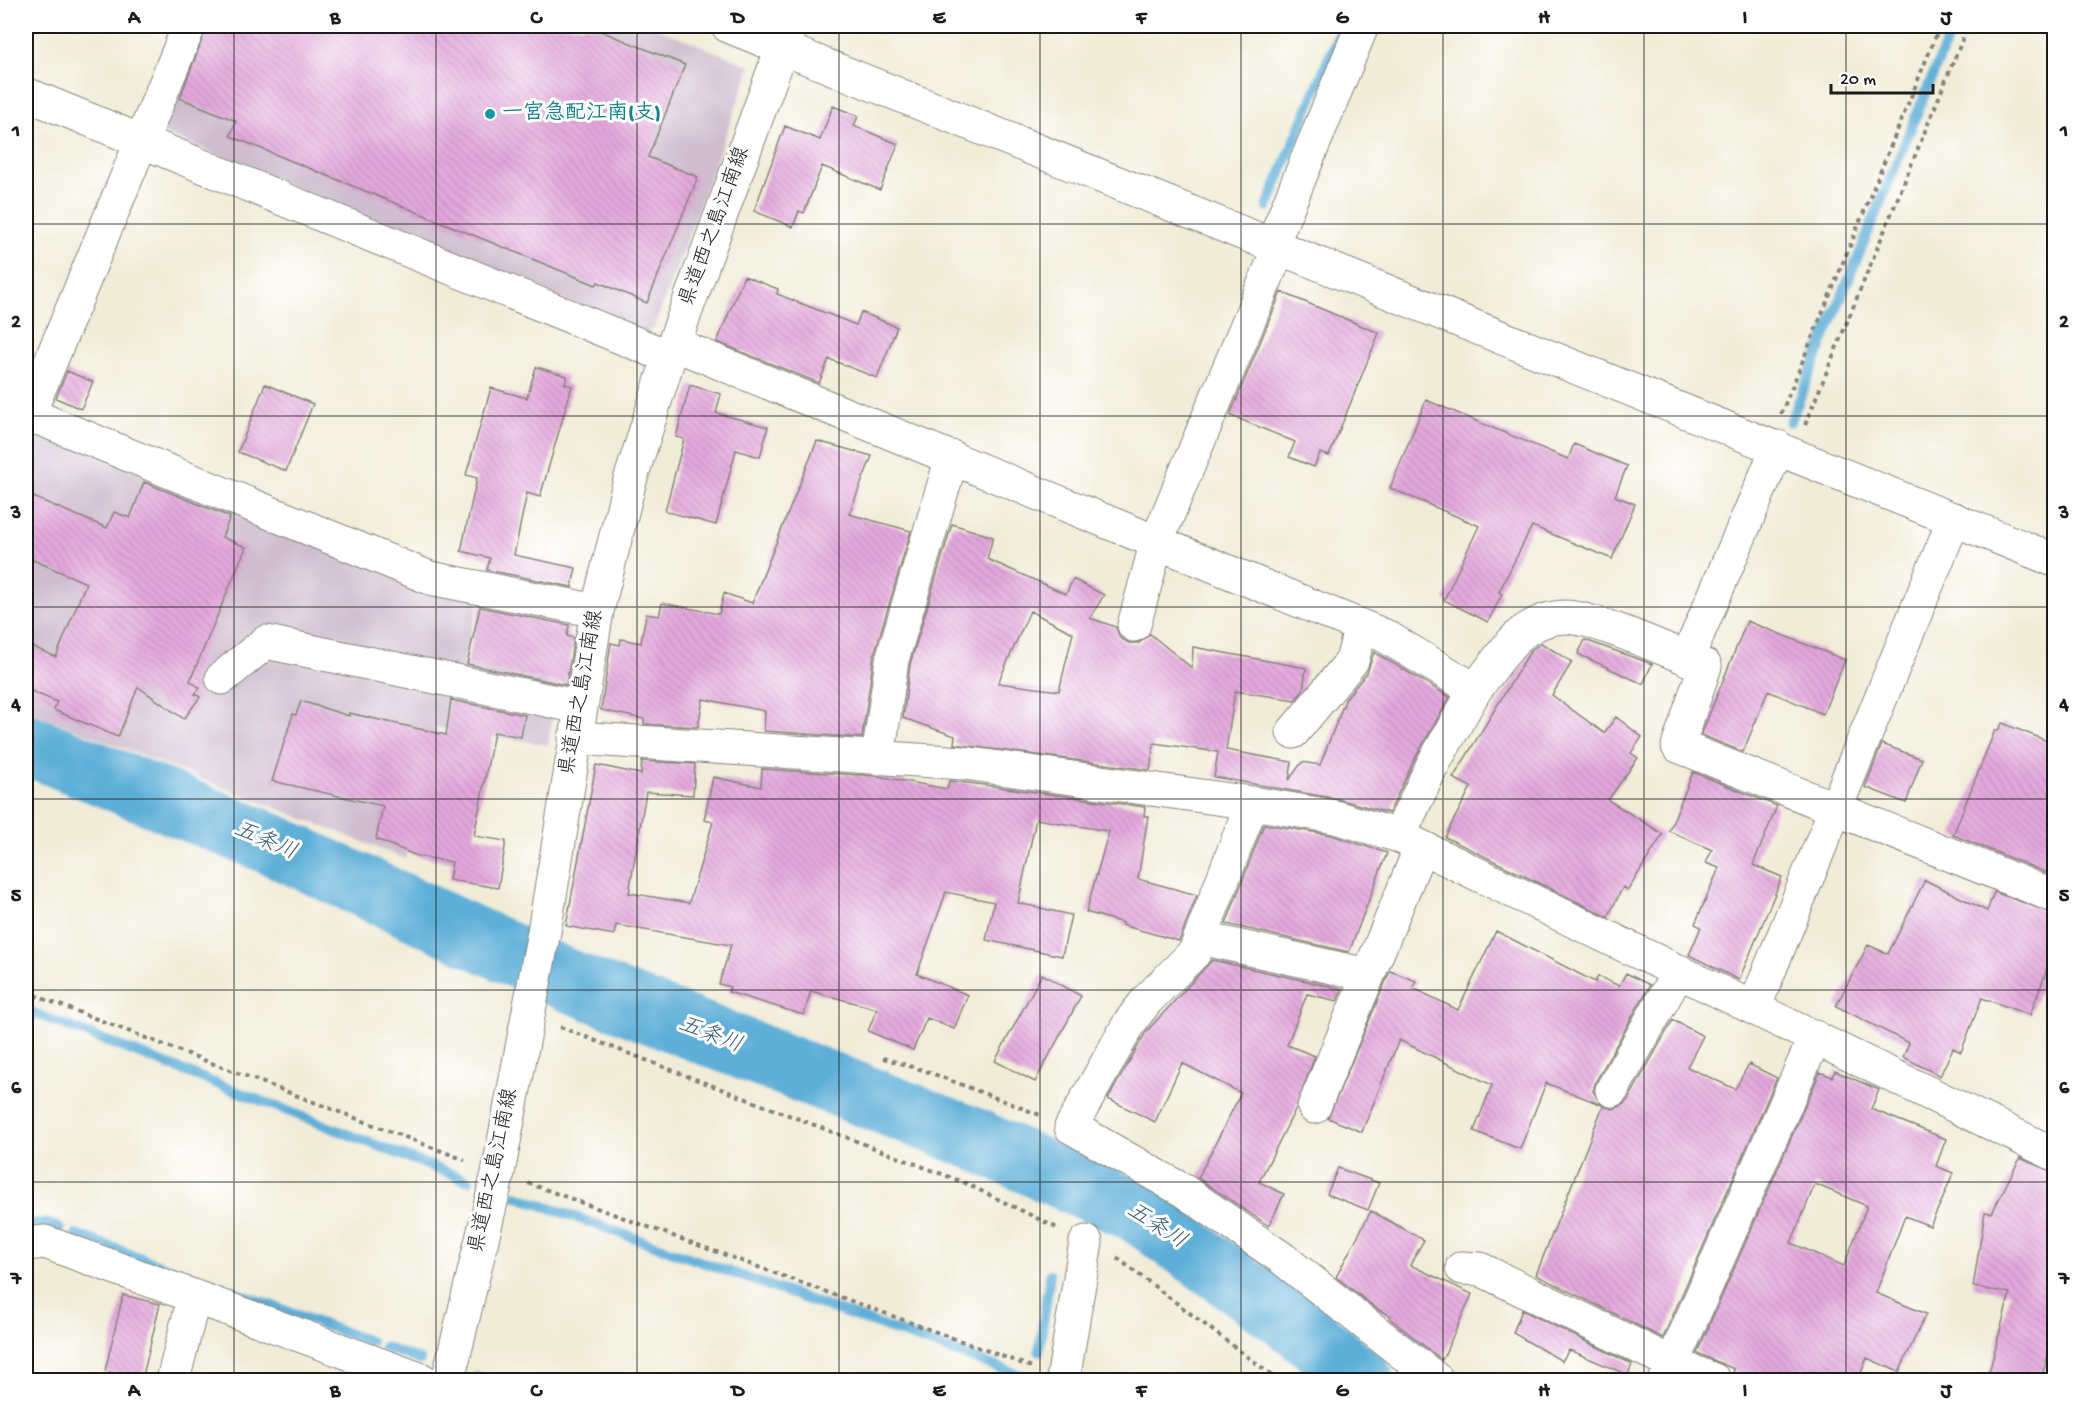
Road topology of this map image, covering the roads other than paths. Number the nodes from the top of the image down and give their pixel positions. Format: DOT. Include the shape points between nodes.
graph roads {
  1 [pos="189,26"];
  2 [pos="728,26"];
  3 [pos="1362,26"];
  4 [pos="786,37"];
  5 [pos="26,94"];
  6 [pos="142,142"];
  7 [pos="1276,246"];
  8 [pos="671,350"];
  9 [pos="26,416"];
  10 [pos="1780,448"];
  11 [pos="952,457"];
  12 [pos="1954,519"];
  13 [pos="1157,541"];
  14 [pos="2055,560"];
  15 [pos="597,611"];
  16 [pos="1134,625"];
  17 [pos="1361,626"];
  18 [pos="1687,659"];
  19 [pos="222,678"];
  20 [pos="1475,690"];
  21 [pos="578,723"];
  22 [pos="1293,732"];
  23 [pos="878,758"];
  24 [pos="1252,803"];
  25 [pos="1836,808"];
  26 [pos="1410,841"];
  27 [pos="2055,896"];
  28 [pos="1200,938"];
  29 [pos="1679,971"];
  30 [pos="1368,975"];
  31 [pos="1754,1008"];
  32 [pos="1815,1037"];
  33 [pos="1612,1090"];
  34 [pos="1314,1107"];
  35 [pos="2055,1154"];
  36 [pos="1086,1242"];
  37 [pos="26,1244"];
  38 [pos="1462,1268"];
  39 [pos="194,1297"];
  40 [pos="1670,1372"];
  41 [pos="1063,1379"];
  42 [pos="173,1380"];
  43 [pos="422,1380"];
  44 [pos="448,1380"];
  45 [pos="1437,1380"];
  46 [pos="1714,1380"];
  1 -- 6 [label="street"];
  2 -- 4 [label="street"];
  3 -- 7 [label="street"];
  4 -- 7 [label="street"];
  4 -- 8 [label="street, 県道西之島江南線"];
  5 -- 6 [label="street"];
  6 -- 8 [label="street"];
  6 -- 9 [label="street"];
  7 -- 10 [label="street"];
  7 -- 13 [label="street"];
  8 -- 11 [label="street"];
  8 -- 15 [label="street, 県道西之島江南線" via="629,484"];
  9 -- 15 [label="street" via="430,578"];
  10 -- 12 [label="street"];
  10 -- 18 [label="street"];
  11 -- 13 [label="street"];
  11 -- 23 [label="street" via="892,660"];
  12 -- 14 [label="street"];
  12 -- 25 [label="street"];
  13 -- 16 [label="street"];
  13 -- 17 [label="street"];
  15 -- 21 [label="street, 県道西之島江南線"];
  17 -- 20 [label="street" via="1385,636"];
  17 -- 22 [label="street" via="1352,661"];
  18 -- 20 [label="street" via="1591,622 1566,617 1544,620 1523,631"];
  18 -- 25 [label="street" via="1705,666 1678,746"];
  19 -- 21 [label="street" via="266,642"];
  20 -- 26 [label="street" via="1432,766"];
  21 -- 23 [label="street"];
  21 -- 44 [label="street, 県道西之島江南線" via="544,932 498,1173"];
  23 -- 24 [label="street" via="964,763"];
  24 -- 26 [label="street" via="1335,817"];
  24 -- 28 [label="street"];
  25 -- 27 [label="street"];
  25 -- 31 [label="street"];
  26 -- 29 [label="street"];
  26 -- 30 [label="street"];
  28 -- 30 [label="street"];
  28 -- 45 [label="street" via="1195,952 1130,1022 1071,1127 1184,1191 1283,1259"];
  29 -- 31 [label="street"];
  29 -- 33 [label="street"];
  30 -- 34 [label="street"];
  31 -- 32 [label="street"];
  32 -- 35 [label="street"];
  32 -- 40 [label="street"];
  36 -- 41 [label="street"];
  37 -- 39 [label="street" via="45,1242"];
  38 -- 40 [label="street" via="1480,1269"];
  39 -- 42 [label="street"];
  39 -- 43 [label="street"];
  40 -- 46 [label="street"];
}
